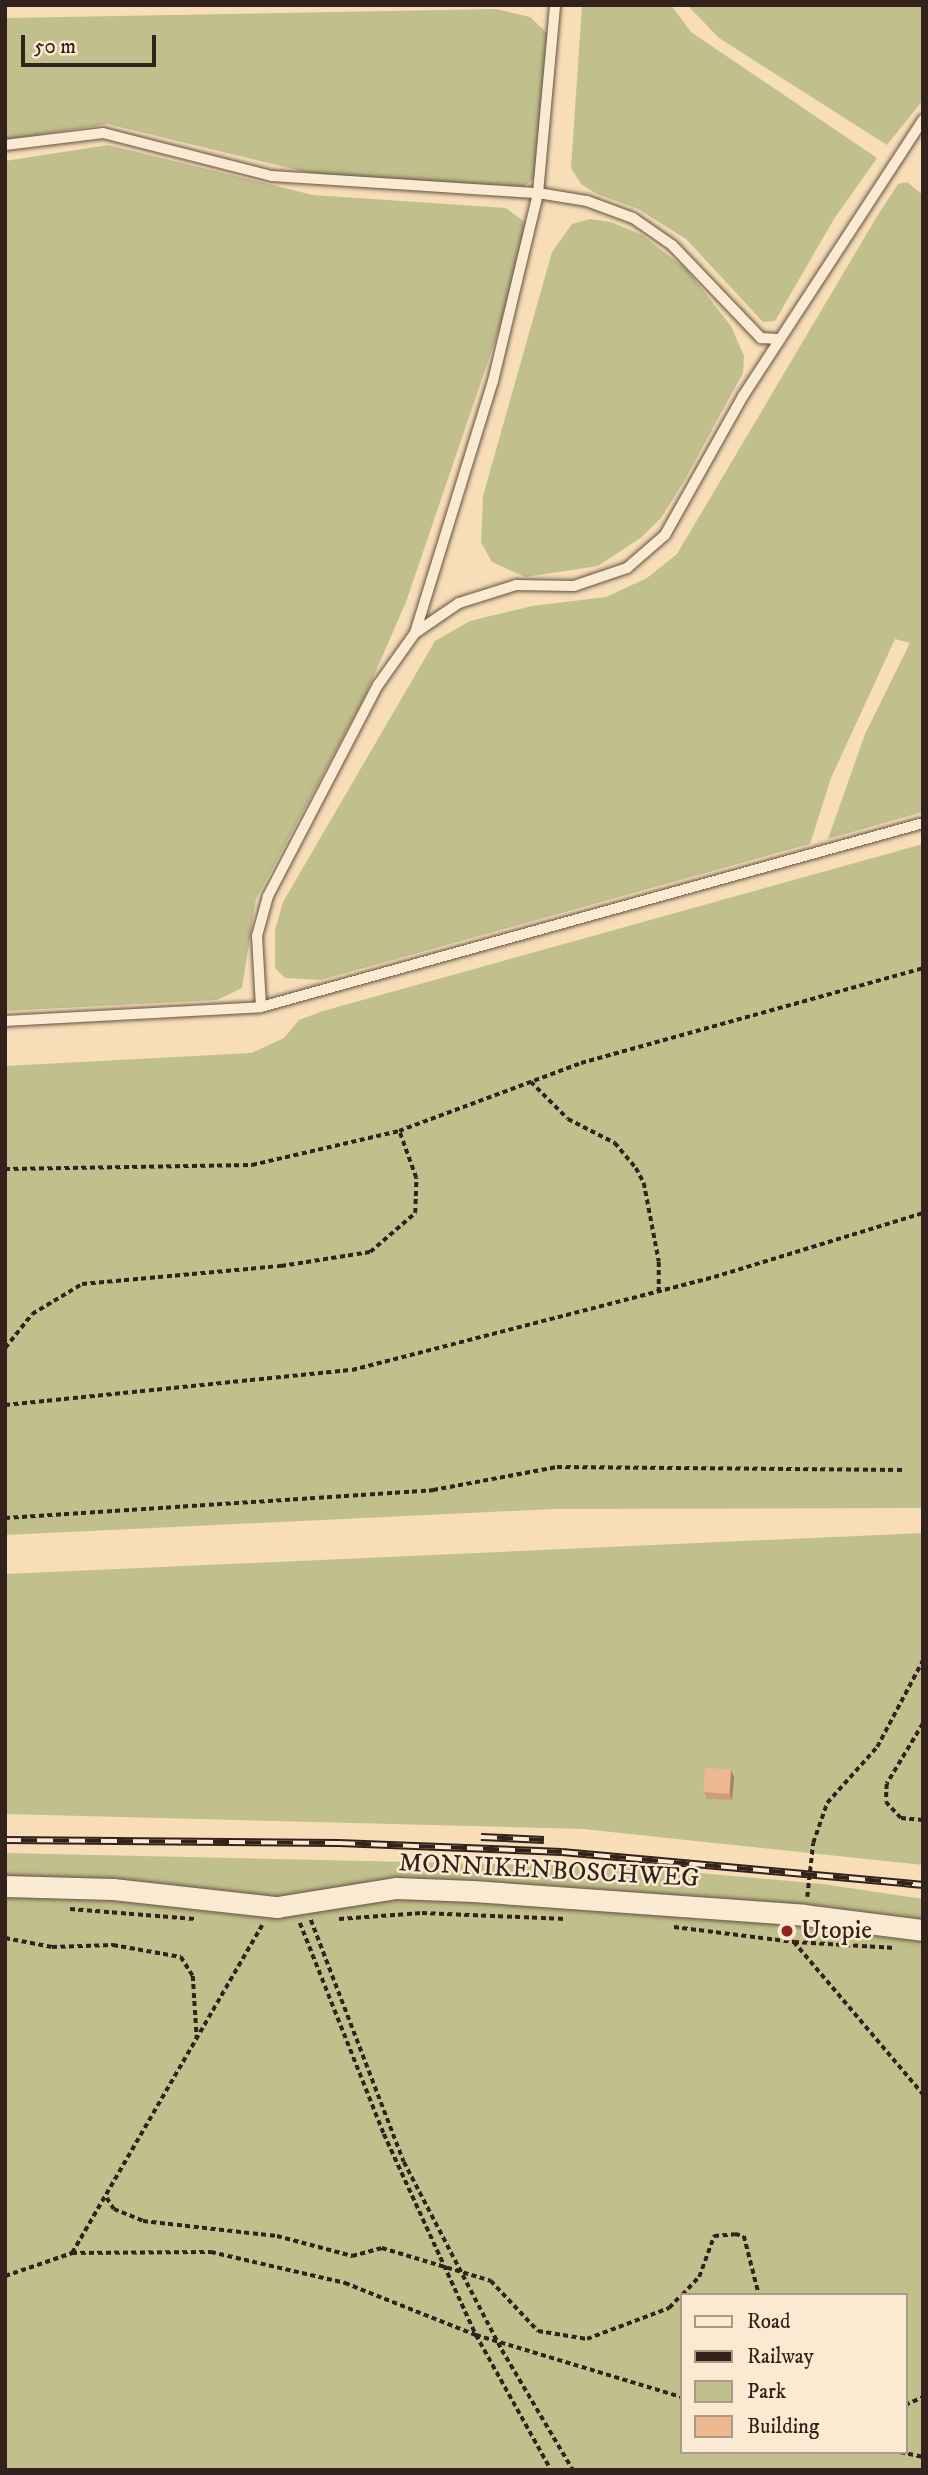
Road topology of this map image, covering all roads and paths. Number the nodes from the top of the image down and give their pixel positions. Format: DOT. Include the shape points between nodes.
graph roads {
  1 [pos="555,5"];
  2 [pos="923,120"];
  3 [pos="5,145"];
  4 [pos="538,193"];
  5 [pos="778,339"];
  6 [pos="415,634"];
  7 [pos="923,823"];
  8 [pos="923,968"];
  9 [pos="261,1006"];
  10 [pos="5,1021"];
  11 [pos="531,1082"];
  12 [pos="399,1132"];
  13 [pos="5,1169"];
  14 [pos="923,1213"];
  15 [pos="659,1291"];
  16 [pos="5,1348"];
  17 [pos="5,1405"];
  18 [pos="904,1470"];
  19 [pos="5,1518"];
  20 [pos="923,1660"];
  21 [pos="923,1724"];
  22 [pos="923,1820"];
  23 [pos="5,1886"];
  24 [pos="60,1908"];
  25 [pos="305,1914"];
  26 [pos="804,1915"];
  27 [pos="201,1919"];
  28 [pos="251,1920"];
  29 [pos="576,1920"];
  30 [pos="288,1921"];
  31 [pos="659,1926"];
  32 [pos="923,1930"];
  33 [pos="5,1938"];
  34 [pos="794,1942"];
  35 [pos="905,1948"];
  36 [pos="197,2039"];
  37 [pos="923,2094"];
  38 [pos="107,2198"];
  39 [pos="72,2253"];
  40 [pos="447,2271"];
  41 [pos="463,2274"];
  42 [pos="5,2276"];
  43 [pos="684,2293"];
  44 [pos="758,2293"];
  45 [pos="680,2297"];
  46 [pos="477,2335"];
  47 [pos="498,2342"];
  48 [pos="923,2397"];
  49 [pos="680,2398"];
  50 [pos="907,2404"];
  51 [pos="551,2470"];
  52 [pos="573,2470"];
  1 -- 4 [label="lane"];
  2 -- 5 [label="lane"];
  3 -- 4 [label="lane" via="103,133 272,176"];
  4 -- 5 [label="lane" via="587,201 633,218 672,245 761,338"];
  4 -- 6 [label="lane" via="492,381"];
  5 -- 6 [label="lane" via="665,535 627,568 574,586 516,585 459,603"];
  6 -- 9 [label="lane" via="378,685 268,896 257,936"];
  7 -- 9 [label="lane"];
  8 -- 11 [label="path" via="581,1063"];
  9 -- 10 [label="lane"];
  11 -- 12 [label="path"];
  11 -- 15 [label="path" via="568,1119 615,1143 636,1168 644,1183 659,1262"];
  12 -- 13 [label="path" via="252,1165"];
  12 -- 16 [label="path" via="416,1178 415,1213 370,1252 281,1266 82,1284 32,1314"];
  14 -- 15 [label="path"];
  15 -- 17 [label="path" via="352,1370"];
  18 -- 19 [label="path" via="557,1467 432,1490"];
  20 -- 26 [label="path" via="877,1747 827,1803 813,1843"];
  21 -- 22 [label="path" via="887,1784 886,1802 901,1818"];
  23 -- 25 [label="street, MONNIKENBOSCHWEG" via="113,1889"];
  24 -- 27 [label="path"];
  25 -- 26 [label="street, MONNIKENBOSCHWEG" via="396,1888"];
  25 -- 29 [label="path" via="422,1913"];
  25 -- 30 [label="path"];
  25 -- 40 [label="path" via="384,2134"];
  25 -- 41 [label="path" via="404,2162"];
  26 -- 32 [label="street, MONNIKENBOSCHWEG"];
  28 -- 36 [label="path" via="264,1921"];
  31 -- 34 [label="path"];
  33 -- 36 [label="path" via="52,1947 113,1945 181,1957 193,1976"];
  34 -- 35 [label="path"];
  34 -- 37 [label="path"];
  36 -- 38 [label="path"];
  38 -- 39 [label="path"];
  38 -- 40 [label="path" via="114,2209 143,2221 277,2236 352,2256 382,2248"];
  39 -- 42 [label="path"];
  39 -- 46 [label="path" via="211,2252 345,2283"];
  40 -- 41 [label="path"];
  40 -- 46 [label="path"];
  41 -- 45 [label="path" via="491,2281 538,2331 587,2339 669,2308"];
  41 -- 47 [label="path"];
  43 -- 44 [label="path" via="698,2277 714,2236 735,2234 744,2236"];
  46 -- 47 [label="path"];
  46 -- 51 [label="path"];
  47 -- 49 [label="path"];
  47 -- 52 [label="path"];
  48 -- 50 [label="path"];
}
